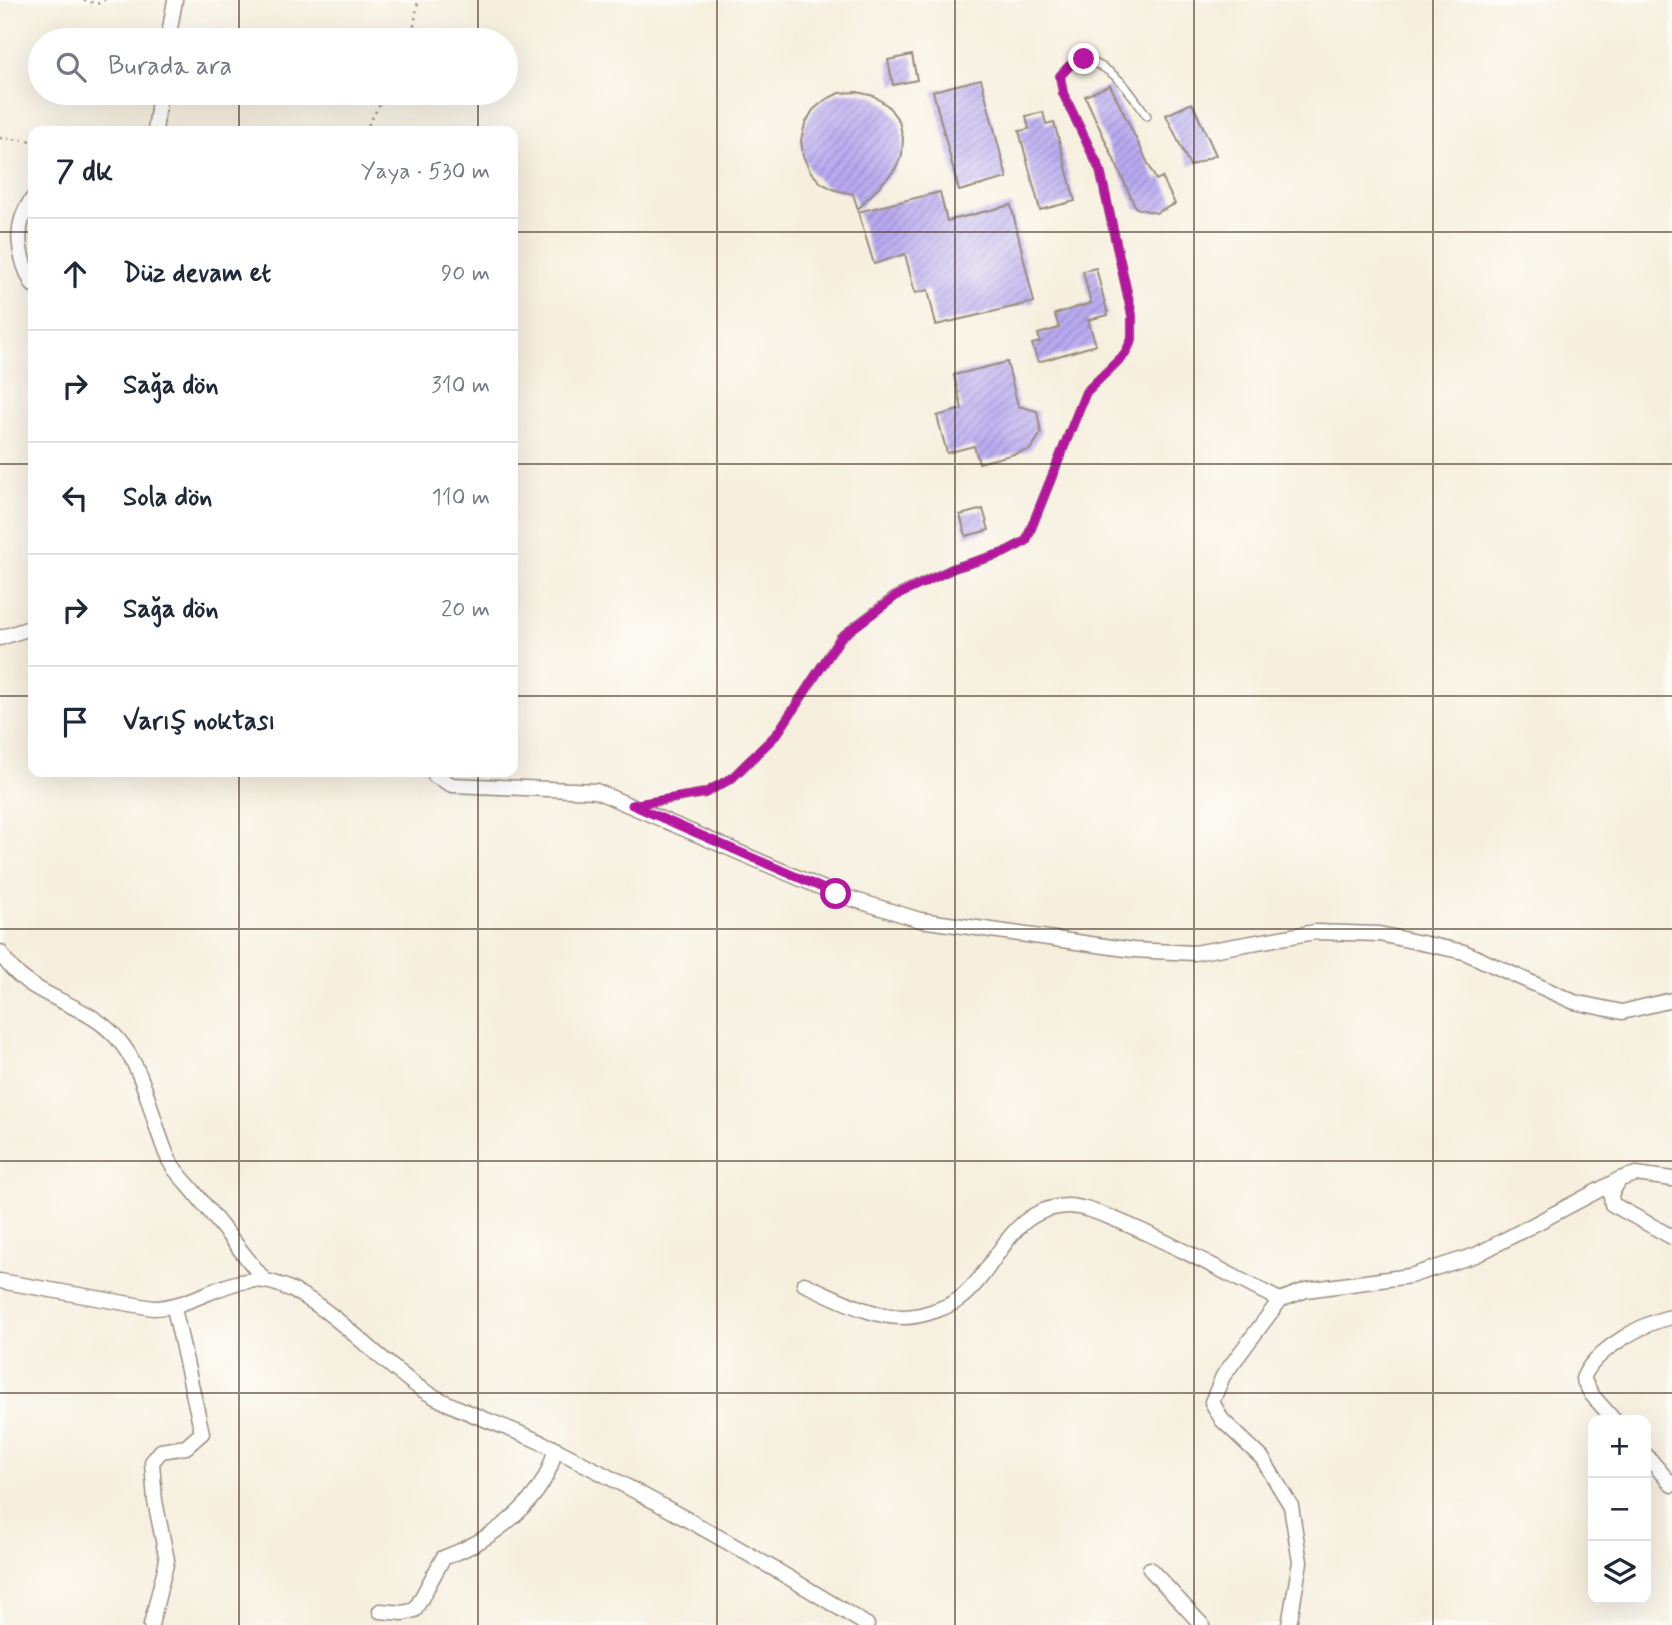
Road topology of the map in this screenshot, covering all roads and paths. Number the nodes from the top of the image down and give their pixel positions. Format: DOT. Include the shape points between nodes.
graph roads {
  1 [pos="84,0"];
  2 [pos="105,0"];
  3 [pos="175,0"];
  4 [pos="418,0"];
  5 [pos="169,28"];
  6 [pos="414,28"];
  7 [pos="158,105"];
  8 [pos="379,105"];
  9 [pos="1147,116"];
  10 [pos="156,126"];
  11 [pos="368,126"];
  12 [pos="0,138"];
  13 [pos="28,141"];
  14 [pos="28,207"];
  15 [pos="28,275"];
  16 [pos="28,630"];
  17 [pos="0,638"];
  18 [pos="437,777"];
  19 [pos="632,805"];
  20 [pos="0,952"];
  21 [pos="1672,1000"];
  22 [pos="1620,1179"];
  23 [pos="1672,1179"];
  24 [pos="1672,1237"];
  25 [pos="0,1281"];
  26 [pos="265,1281"];
  27 [pos="803,1284"];
  28 [pos="1280,1300"];
  29 [pos="174,1308"];
  30 [pos="1672,1317"];
  31 [pos="1610,1415"];
  32 [pos="555,1448"];
  33 [pos="1651,1461"];
  34 [pos="1672,1485"];
  35 [pos="1150,1569"];
  36 [pos="380,1611"];
  37 [pos="151,1625"];
  38 [pos="867,1625"];
  39 [pos="1202,1625"];
  40 [pos="1289,1625"];
  1 -- 2 [label="path" via="97,4"];
  3 -- 5 [label="street"];
  4 -- 6 [label="path"];
  7 -- 10 [label="street"];
  8 -- 11 [label="path"];
  9 -- 19 [label="lane" via="1121,78 1101,65 1084,59 1060,76 1063,93 1100,170 1132,315 1132,339 1125,354 1086,392 1026,541 896,596 841,637 777,734 732,778 705,793"];
  12 -- 13 [label="path"];
  14 -- 15 [label="street" via="19,239 21,262"];
  16 -- 17 [label="street"];
  18 -- 19 [label="street" via="452,785 596,791"];
  19 -- 21 [label="street" via="836,894 920,920 1133,950 1195,953 1315,932 1379,934 1464,952 1574,1002 1622,1012"];
  20 -- 26 [label="street" via="22,981 102,1022 132,1056 169,1161"];
  22 -- 23 [label="street" via="1636,1174"];
  22 -- 24 [label="street" via="1611,1194 1612,1204"];
  22 -- 28 [label="street" via="1476,1255 1410,1276 1306,1290"];
  25 -- 29 [label="street"];
  26 -- 29 [label="street" via="238,1281"];
  26 -- 32 [label="street" via="295,1292 426,1392"];
  27 -- 28 [label="street" via="871,1311 904,1318 931,1311 963,1297 1012,1233 1038,1212 1069,1206 1108,1216"];
  28 -- 40 [label="street" via="1223,1377 1212,1402 1222,1420 1262,1458 1291,1506 1300,1562"];
  29 -- 37 [label="street" via="202,1433 186,1447 161,1451 152,1462 167,1560"];
  30 -- 31 [label="street" via="1654,1320 1587,1366 1583,1379"];
  32 -- 36 [label="street" via="552,1468 542,1485 516,1515 465,1550 443,1558 415,1610"];
  32 -- 38 [label="street" via="784,1573"];
  33 -- 34 [label="street"];
  35 -- 39 [label="street"];
}
